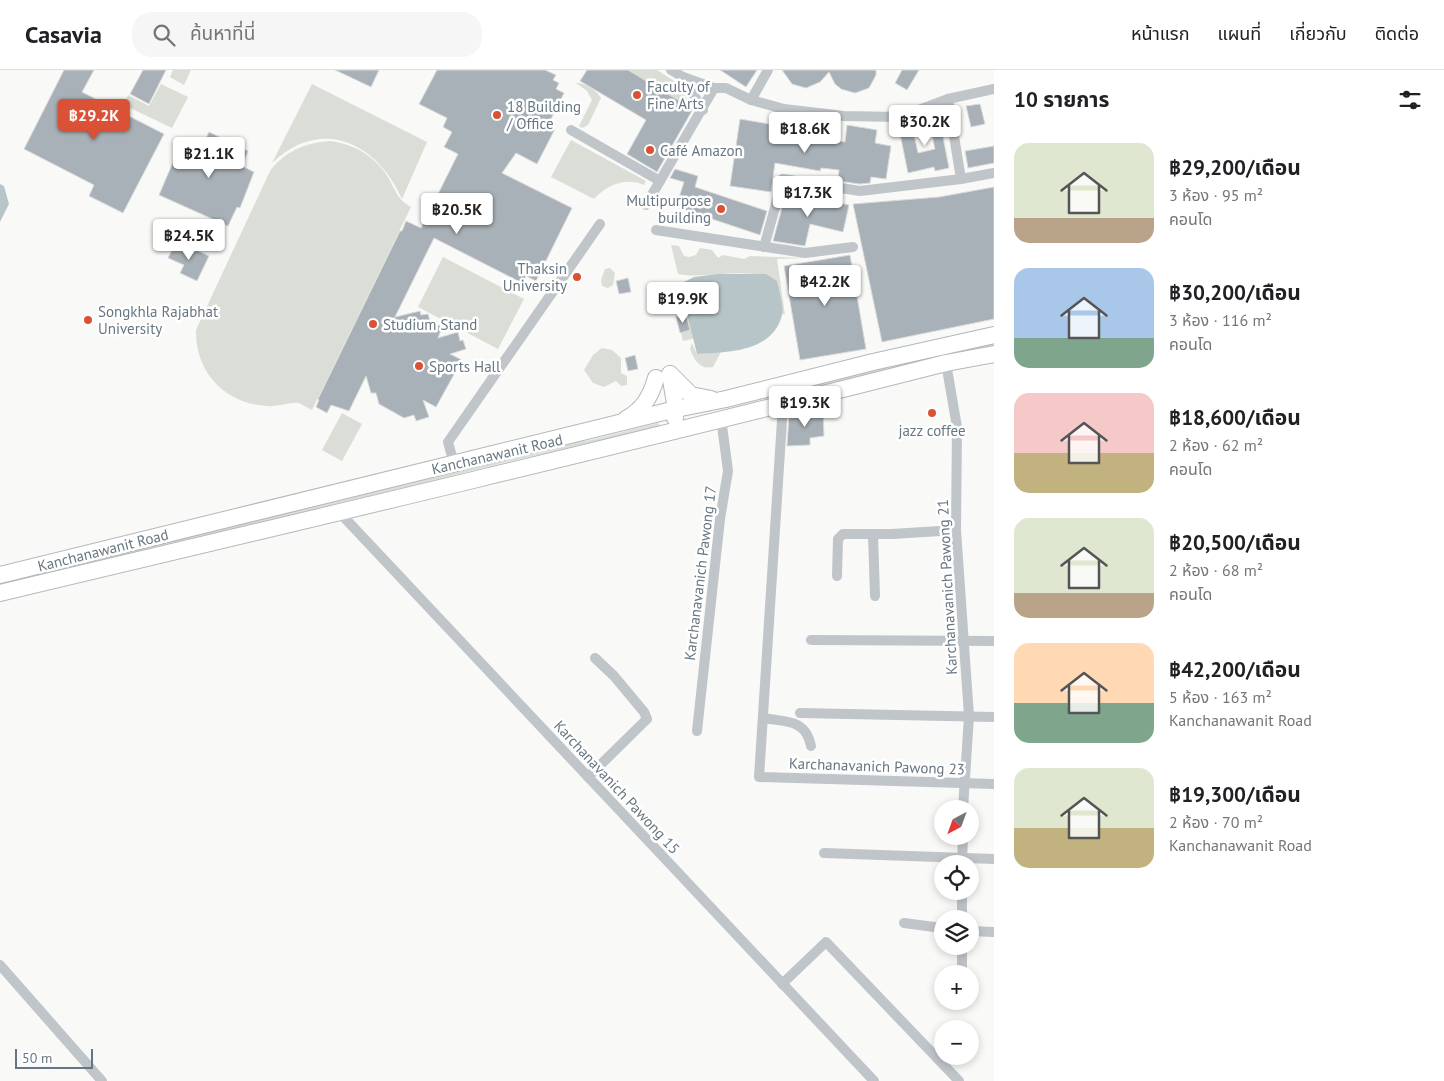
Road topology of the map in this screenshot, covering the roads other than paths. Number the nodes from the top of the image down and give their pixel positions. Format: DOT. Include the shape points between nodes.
graph roads {
  1 [pos="671,70"];
  2 [pos="768,70"];
  3 [pos="683,77"];
  4 [pos="714,88"];
  5 [pos="994,89"];
  6 [pos="948,99"];
  7 [pos="751,100"];
  8 [pos="703,110"];
  9 [pos="571,130"];
  10 [pos="994,172"];
  11 [pos="961,179"];
  12 [pos="660,181"];
  13 [pos="646,205"];
  14 [pos="600,224"];
  15 [pos="656,230"];
  16 [pos="764,247"];
  17 [pos="853,247"];
  18 [pos="994,335"];
  19 [pos="994,354"];
  20 [pos="946,363"];
  21 [pos="663,376"];
  22 [pos="726,399"];
  23 [pos="783,405"];
  24 [pos="671,414"];
  25 [pos="721,418"];
  26 [pos="691,426"];
  27 [pos="610,427"];
  28 [pos="660,433"];
  29 [pos="454,464"];
  30 [pos="340,513"];
  31 [pos="956,530"];
  32 [pos="873,534"];
  33 [pos="5,572"];
  34 [pos="837,576"];
  35 [pos="0,593"];
  36 [pos="875,596"];
  37 [pos="964,639"];
  38 [pos="810,640"];
  39 [pos="994,640"];
  40 [pos="595,658"];
  41 [pos="800,713"];
  42 [pos="969,716"];
  43 [pos="994,717"];
  44 [pos="763,718"];
  45 [pos="697,731"];
  46 [pos="811,746"];
  47 [pos="588,777"];
  48 [pos="963,784"];
  49 [pos="994,784"];
  50 [pos="963,800"];
  51 [pos="824,853"];
  52 [pos="994,858"];
  53 [pos="934,859"];
  54 [pos="979,859"];
  55 [pos="904,923"];
  56 [pos="934,927"];
  57 [pos="979,931"];
  58 [pos="994,932"];
  59 [pos="0,965"];
  60 [pos="782,984"];
  61 [pos="102,1081"];
  62 [pos="874,1081"];
  63 [pos="959,1081"];
  1 -- 3 [label="street"];
  2 -- 7 [label="street"];
  3 -- 4 [label="street"];
  3 -- 8 [label="street"];
  4 -- 7 [label="street" via="726,88"];
  4 -- 8 [label="street"];
  5 -- 6 [label="street"];
  6 -- 7 [label="street" via="900,117 844,116 784,109"];
  6 -- 11 [label="street"];
  8 -- 12 [label="street"];
  9 -- 12 [label="street"];
  10 -- 11 [label="street"];
  11 -- 16 [label="street" via="860,191 783,179"];
  12 -- 13 [label="street"];
  14 -- 29 [label="street" via="448,442"];
  15 -- 16 [label="street"];
  16 -- 17 [label="street" via="805,253"];
  18 -- 22 [label="main road, Kanchanawanit Road"];
  19 -- 20 [label="main road, Kanchanawanit Road"];
  20 -- 23 [label="main road, Kanchanawanit Road"];
  20 -- 31 [label="street, Karchanavanich Pawong 21" via="957,427"];
  21 -- 22 [label="main road" via="697,398"];
  21 -- 24 [label="main road"];
  21 -- 27 [label="main road" via="639,410"];
  22 -- 24 [label="main road, Kanchanawanit Road"];
  23 -- 25 [label="main road, Kanchanawanit Road"];
  23 -- 44 [label="street"];
  24 -- 26 [label="main road"];
  24 -- 27 [label="main road, Kanchanawanit Road"];
  24 -- 28 [label="main road"];
  25 -- 26 [label="main road, Kanchanawanit Road"];
  25 -- 45 [label="street, Karchanavanich Pawong 17" via="728,471"];
  26 -- 28 [label="main road, Kanchanawanit Road"];
  27 -- 29 [label="main road, Kanchanawanit Road"];
  28 -- 30 [label="main road, Kanchanawanit Road"];
  29 -- 33 [label="main road, Kanchanawanit Road"];
  30 -- 35 [label="main road, Kanchanawanit Road"];
  30 -- 47 [label="street, Karchanavanich Pawong 15"];
  31 -- 32 [label="street"];
  31 -- 37 [label="street, Karchanavanich Pawong 21"];
  32 -- 34 [label="street" via="843,534 839,537"];
  32 -- 36 [label="street"];
  37 -- 38 [label="street"];
  37 -- 39 [label="street"];
  37 -- 42 [label="street, Karchanavanich Pawong 21"];
  40 -- 47 [label="street" via="614,676 647,719"];
  41 -- 42 [label="street"];
  42 -- 43 [label="street"];
  42 -- 48 [label="street, Karchanavanich Pawong 21"];
  44 -- 46 [label="street" via="803,728 808,733"];
  44 -- 48 [label="street, Karchanavanich Pawong 23" via="759,777"];
  47 -- 60 [label="street, Karchanavanich Pawong 15"];
  48 -- 49 [label="street, Karchanavanich Pawong 23"];
  48 -- 50 [label="street, Karchanavanich Pawong 21"];
  51 -- 53 [label="street"];
  52 -- 54 [label="street"];
  55 -- 56 [label="street"];
  57 -- 58 [label="street"];
  59 -- 61 [label="street"];
  60 -- 62 [label="street, Karchanavanich Pawong 15"];
  60 -- 63 [label="street" via="826,942"];
}
